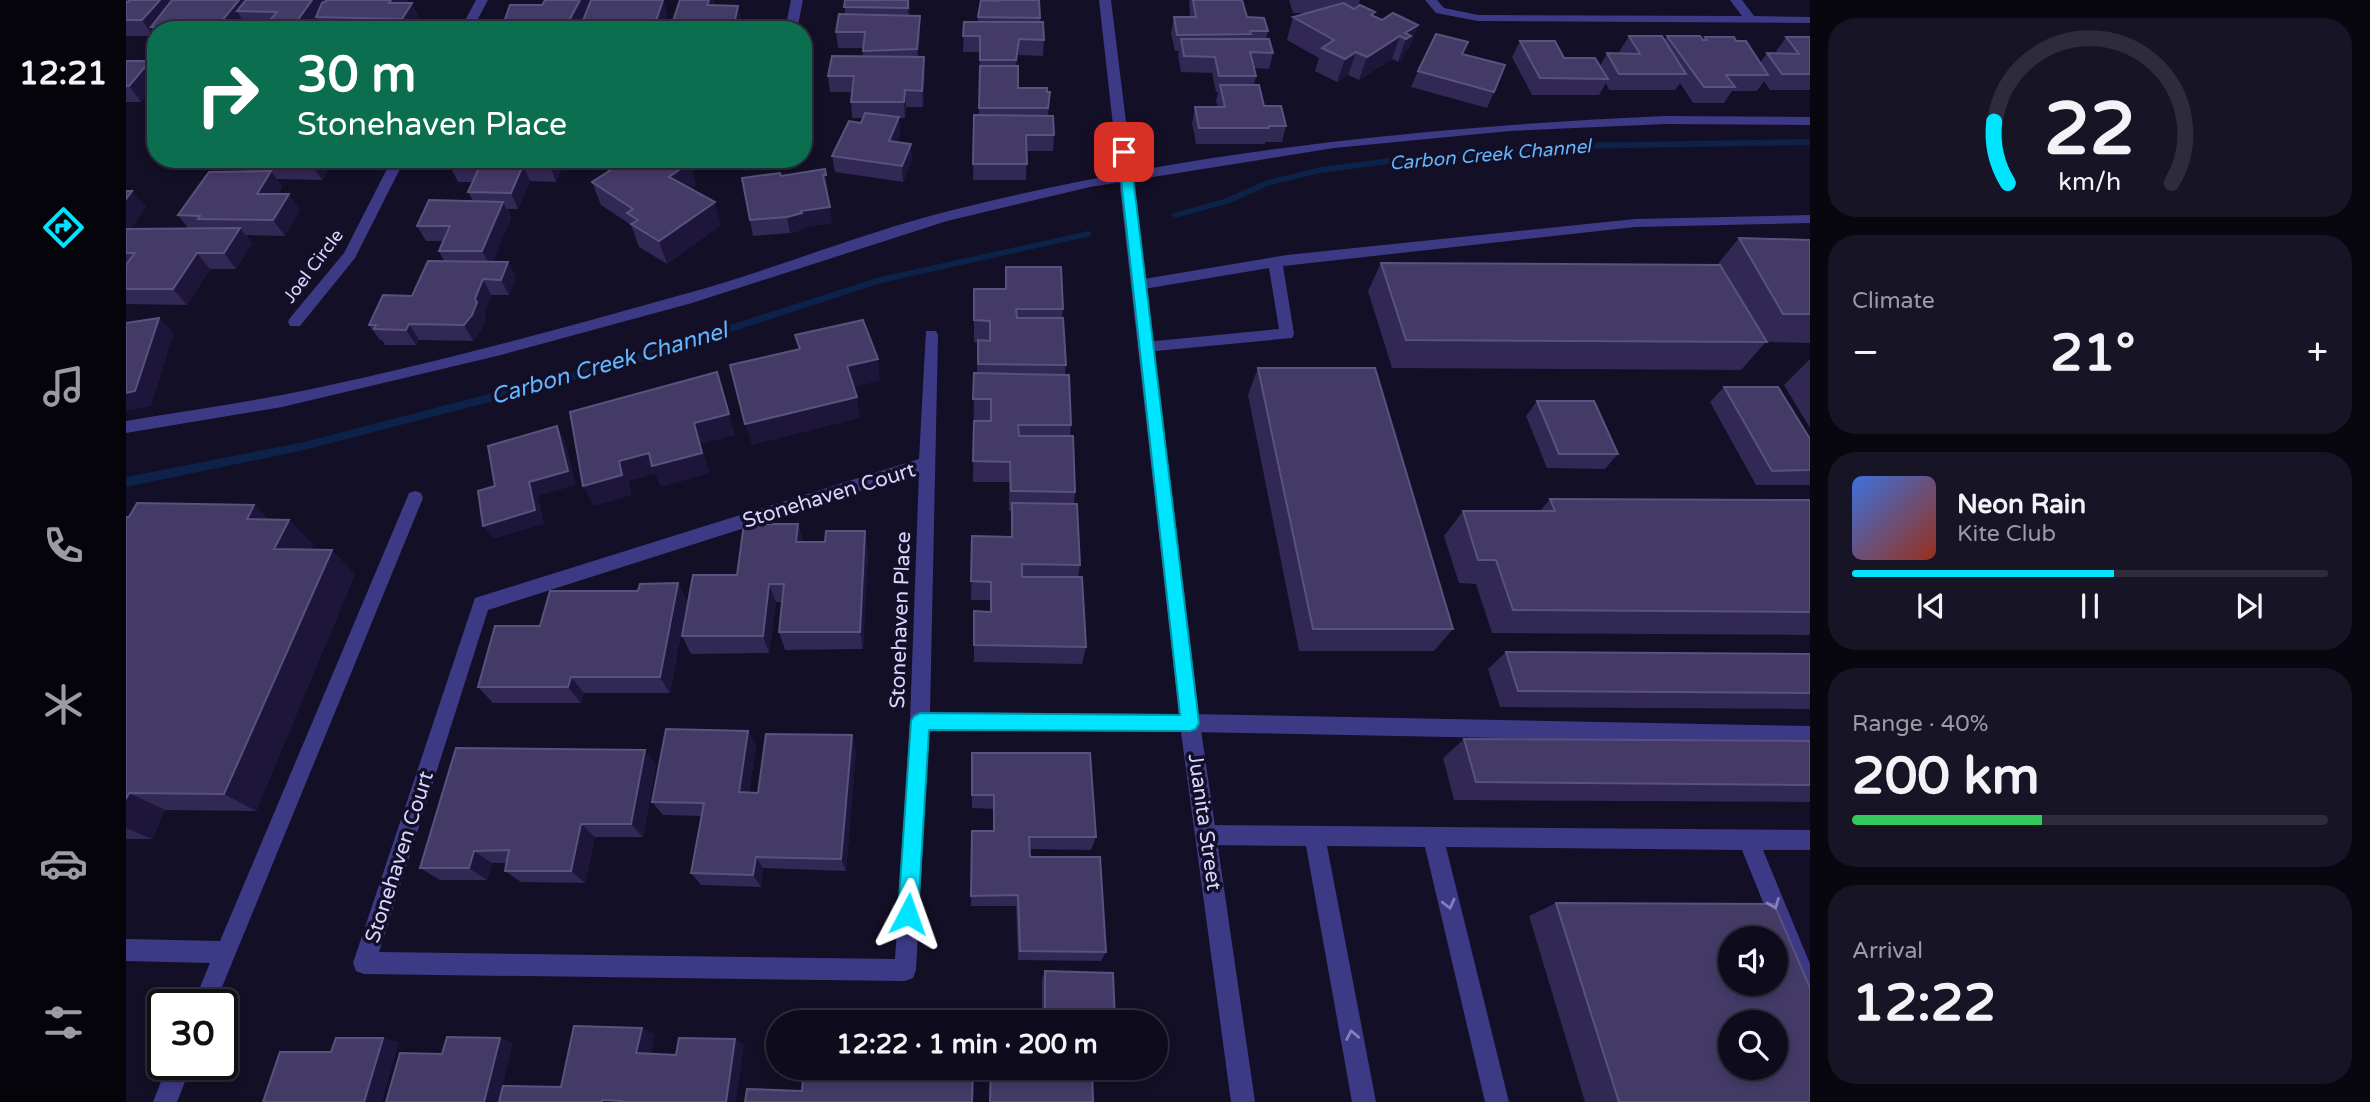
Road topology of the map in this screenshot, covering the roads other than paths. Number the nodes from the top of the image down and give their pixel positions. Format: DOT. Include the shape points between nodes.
graph roads {
  1 [pos="482,0"];
  2 [pos="797,0"];
  3 [pos="1105,0"];
  4 [pos="1430,0"];
  5 [pos="1736,0"];
  6 [pos="1751,20"];
  7 [pos="1810,20"];
  8 [pos="471,21"];
  9 [pos="793,21"];
  10 [pos="1810,121"];
  11 [pos="394,168"];
  12 [pos="1127,178"];
  13 [pos="1810,219"];
  14 [pos="1275,262"];
  15 [pos="1138,285"];
  16 [pos="295,321"];
  17 [pos="932,335"];
  18 [pos="1145,347"];
  19 [pos="126,427"];
  20 [pos="928,463"];
  21 [pos="415,498"];
  22 [pos="920,721"];
  23 [pos="1190,723"];
  24 [pos="1810,735"];
  25 [pos="1207,835"];
  26 [pos="1315,837"];
  27 [pos="1433,838"];
  28 [pos="1748,840"];
  29 [pos="1810,840"];
  30 [pos="126,950"];
  31 [pos="226,952"];
  32 [pos="210,989"];
  33 [pos="1810,991"];
  34 [pos="174,1080"];
  35 [pos="165,1102"];
  36 [pos="1243,1102"];
  37 [pos="1364,1102"];
  38 [pos="1497,1102"];
  1 -- 8 [label="street"];
  2 -- 9 [label="street"];
  3 -- 12 [label="street, Juanita Street"];
  4 -- 6 [label="street" via="1440,11 1478,18"];
  5 -- 6 [label="street"];
  6 -- 7 [label="street"];
  10 -- 12 [label="street" via="1665,120 1510,127 1334,144"];
  11 -- 16 [label="street, Joel Circle" via="350,255"];
  12 -- 15 [label="street, Juanita Street"];
  12 -- 19 [label="street" via="944,217 687,299 501,349 282,401"];
  13 -- 14 [label="street" via="1635,223"];
  14 -- 15 [label="street"];
  14 -- 18 [label="street" via="1287,334"];
  15 -- 18 [label="street, Juanita Street"];
  17 -- 20 [label="street, Stonehaven Place"];
  18 -- 23 [label="street, Juanita Street"];
  20 -- 22 [label="street, Stonehaven Place"];
  20 -- 22 [label="street, Stonehaven Court" via="481,604 364,963 905,970"];
  21 -- 31 [label="street"];
  22 -- 23 [label="street, Stonehaven Place"];
  23 -- 24 [label="street, Stonehaven Place"];
  23 -- 25 [label="street, Juanita Street"];
  25 -- 26 [label="street"];
  25 -- 36 [label="street, Juanita Street"];
  26 -- 27 [label="street"];
  37 -- 26 [label="street, one-way"];
  27 -- 28 [label="street"];
  27 -- 38 [label="street, one-way"];
  28 -- 29 [label="street"];
  28 -- 33 [label="street, one-way"];
  30 -- 31 [label="street"];
  31 -- 32 [label="street"];
  34 -- 35 [label="street"];
}
